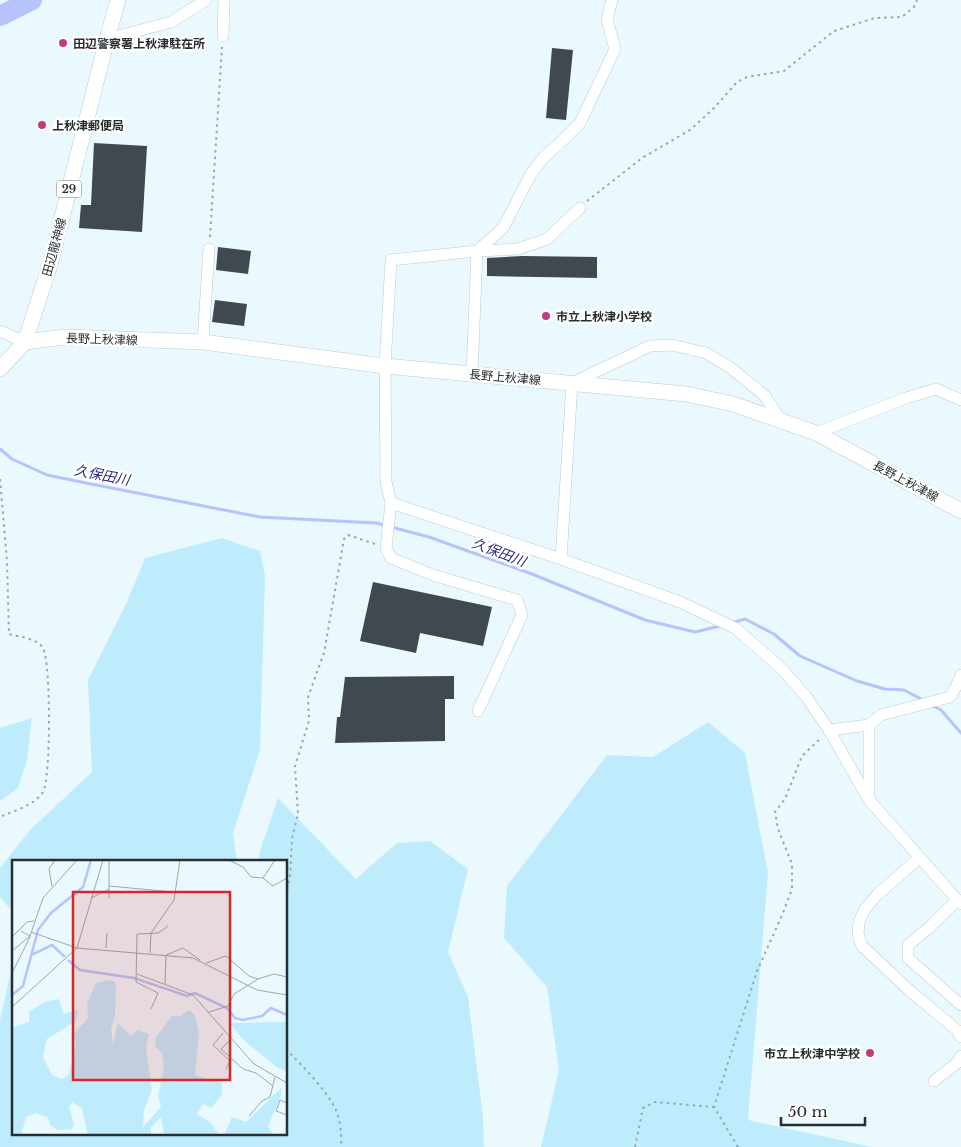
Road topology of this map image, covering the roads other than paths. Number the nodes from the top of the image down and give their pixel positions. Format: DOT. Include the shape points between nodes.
graph roads {
  1 [pos="118,0"];
  2 [pos="206,0"];
  3 [pos="224,0"];
  4 [pos="612,0"];
  5 [pos="222,36"];
  6 [pos="107,39"];
  7 [pos="580,208"];
  8 [pos="209,250"];
  9 [pos="477,251"];
  10 [pos="0,331"];
  11 [pos="25,342"];
  12 [pos="203,342"];
  13 [pos="385,366"];
  14 [pos="0,369"];
  15 [pos="472,374"];
  16 [pos="572,383"];
  17 [pos="961,400"];
  18 [pos="780,419"];
  19 [pos="816,433"];
  20 [pos="391,503"];
  21 [pos="961,511"];
  22 [pos="561,559"];
  23 [pos="961,675"];
  24 [pos="478,711"];
  25 [pos="869,725"];
  26 [pos="829,730"];
  27 [pos="869,800"];
  28 [pos="919,858"];
  29 [pos="959,902"];
  30 [pos="961,1005"];
  31 [pos="961,1037"];
  32 [pos="961,1056"];
  33 [pos="934,1081"];
  1 -- 6 [label="main road, 田辺龍神線 / 29"];
  2 -- 6 [label="street" via="171,22"];
  3 -- 5 [label="street"];
  4 -- 9 [label="street" via="607,19 615,49 580,123 545,156 531,174 503,228"];
  6 -- 11 [label="main road, 田辺龍神線 / 29" via="50,265"];
  7 -- 9 [label="street" via="547,240 518,249"];
  8 -- 12 [label="street"];
  9 -- 13 [label="street" via="391,260"];
  9 -- 15 [label="street"];
  10 -- 11 [label="street"];
  11 -- 12 [label="main road, 長野上秋津線" via="64,337"];
  11 -- 14 [label="main road, 田辺龍神線 / 29"];
  12 -- 13 [label="main road, 長野上秋津線"];
  13 -- 15 [label="main road, 長野上秋津線"];
  13 -- 20 [label="street" via="386,482"];
  15 -- 16 [label="main road, 長野上秋津線"];
  16 -- 18 [label="main road, 長野上秋津線" via="686,394"];
  16 -- 18 [label="street" via="650,346 672,344 706,353 731,368 765,396"];
  16 -- 22 [label="street"];
  17 -- 19 [label="street" via="936,389"];
  18 -- 19 [label="main road, 長野上秋津線"];
  19 -- 21 [label="main road, 長野上秋津線"];
  20 -- 22 [label="street"];
  20 -- 24 [label="street" via="386,548 391,558 432,575 517,600 522,614"];
  22 -- 26 [label="street" via="680,602 734,628 780,667 805,695"];
  23 -- 25 [label="street" via="950,696 881,715"];
  25 -- 26 [label="street"];
  25 -- 27 [label="street"];
  26 -- 27 [label="street"];
  27 -- 28 [label="street"];
  28 -- 29 [label="street"];
  28 -- 31 [label="street" via="865,909 858,934 862,946"];
  29 -- 30 [label="street" via="908,945 908,958"];
  32 -- 33 [label="street"];
}
